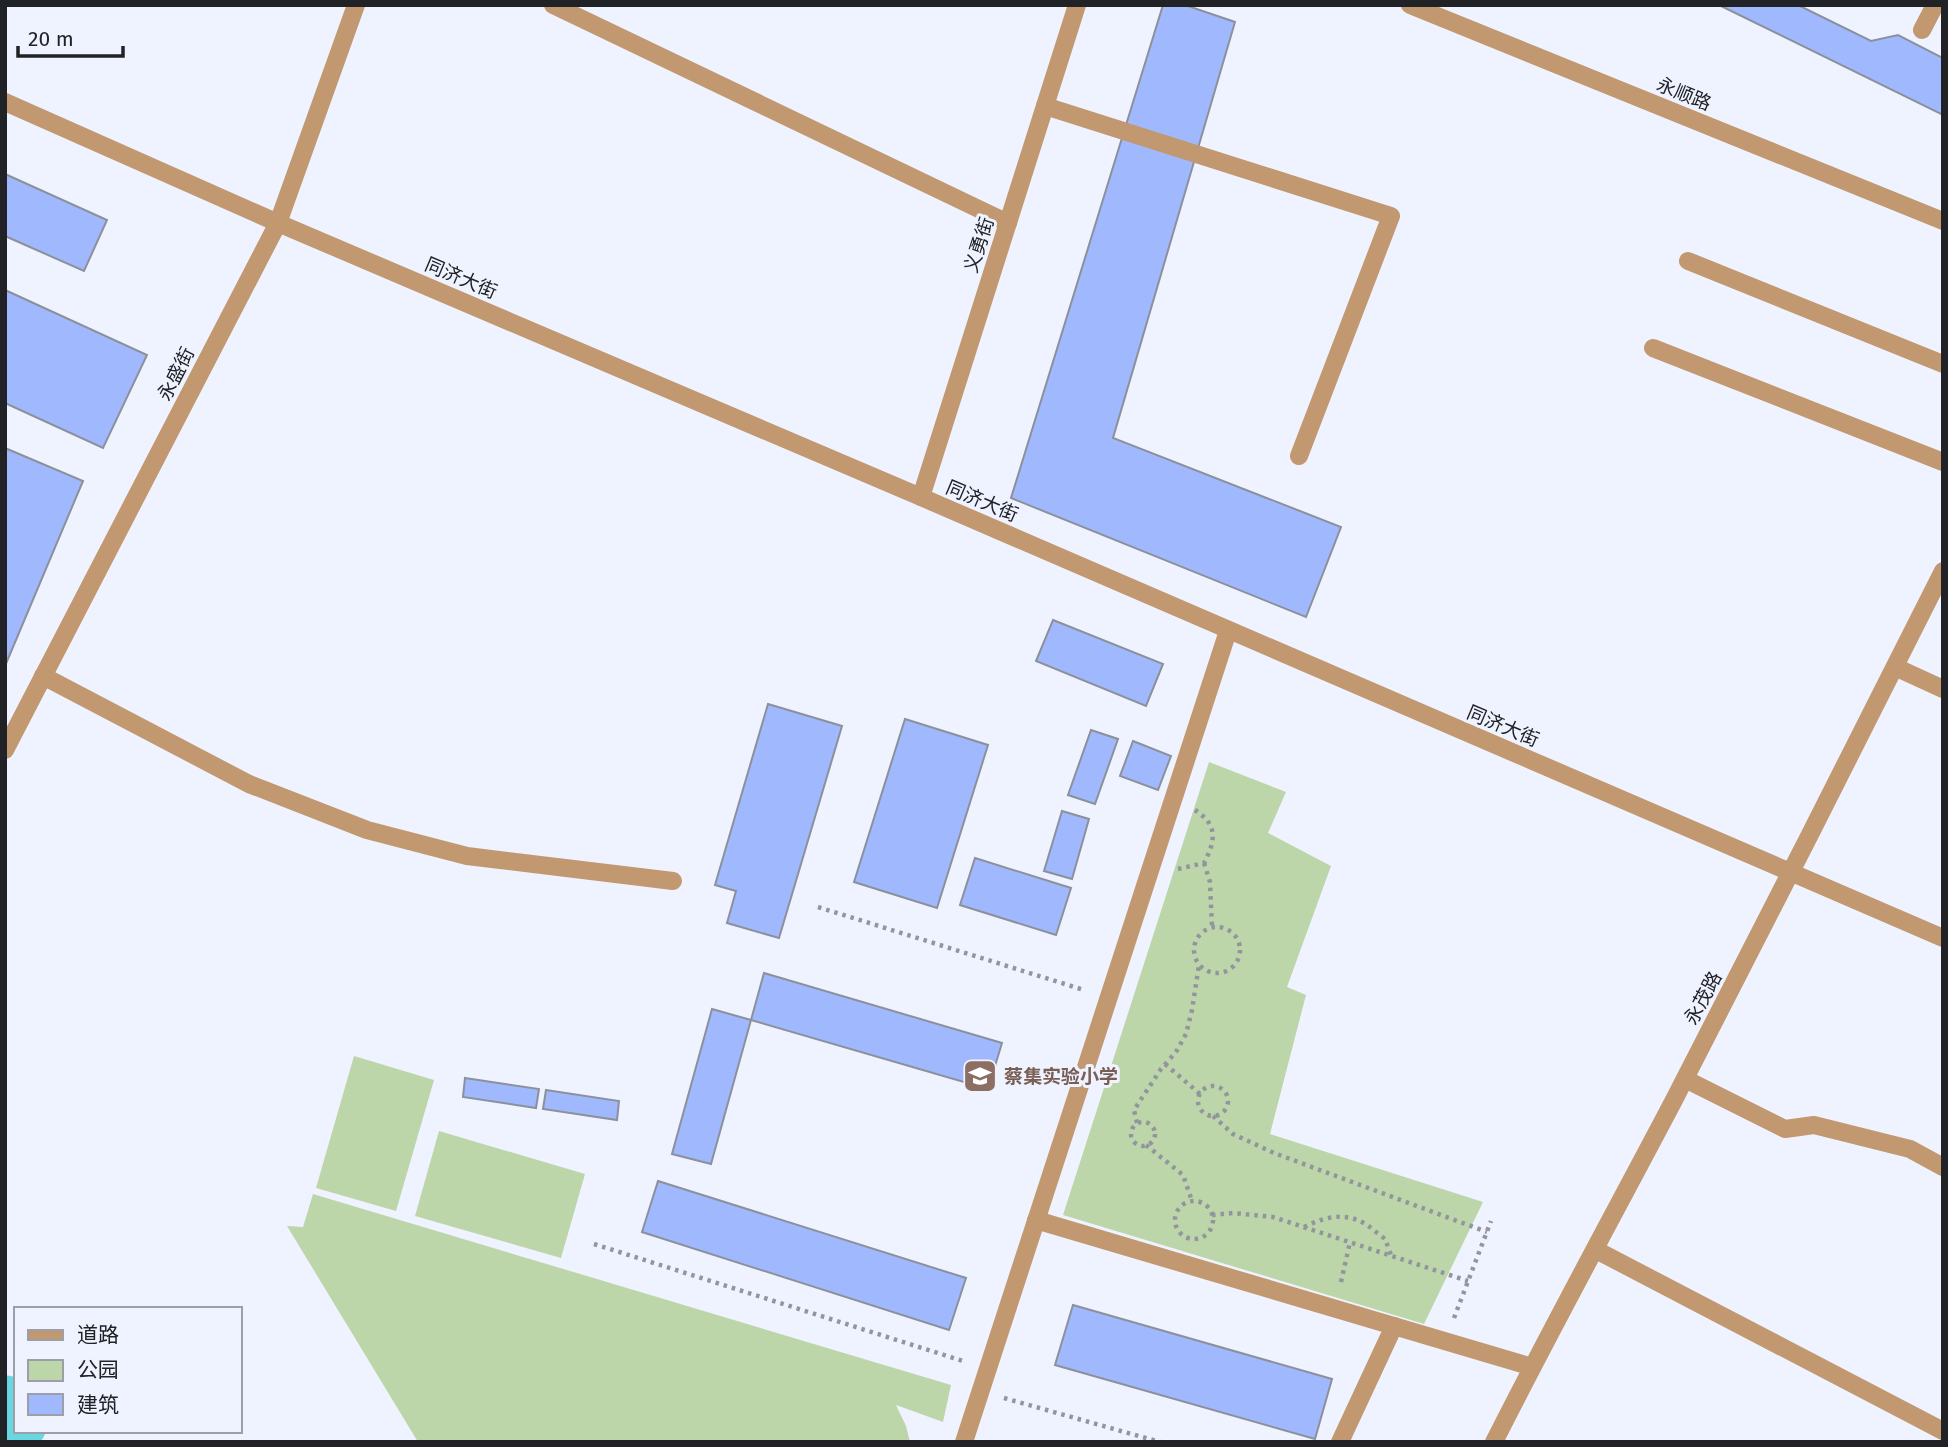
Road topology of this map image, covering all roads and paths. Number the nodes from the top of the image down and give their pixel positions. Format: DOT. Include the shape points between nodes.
graph roads {
  1 [pos="356,5"];
  2 [pos="553,5"];
  3 [pos="1077,5"];
  4 [pos="1935,5"];
  5 [pos="1416,6"];
  6 [pos="1922,30"];
  7 [pos="5,102"];
  8 [pos="1045,106"];
  9 [pos="1943,221"];
  10 [pos="278,223"];
  11 [pos="1008,223"];
  12 [pos="1688,261"];
  13 [pos="1653,348"];
  14 [pos="1943,363"];
  15 [pos="1299,456"];
  16 [pos="1943,462"];
  17 [pos="921,497"];
  18 [pos="1943,571"];
  19 [pos="1228,631"];
  20 [pos="1895,667"];
  21 [pos="43,676"];
  22 [pos="1943,689"];
  23 [pos="5,750"];
  24 [pos="1174,795"];
  25 [pos="1204,863"];
  26 [pos="1149,870"];
  27 [pos="1792,873"];
  28 [pos="673,881"];
  29 [pos="818,907"];
  30 [pos="1212,927"];
  31 [pos="1943,938"];
  32 [pos="1199,965"];
  33 [pos="1108,998"];
  34 [pos="1165,1064"];
  35 [pos="1685,1079"];
  36 [pos="1200,1094"];
  37 [pos="1213,1116"];
  38 [pos="1137,1123"];
  39 [pos="1146,1145"];
  40 [pos="1943,1167"];
  41 [pos="1192,1201"];
  42 [pos="1212,1215"];
  43 [pos="1035,1220"];
  44 [pos="1491,1221"];
  45 [pos="1303,1227"];
  46 [pos="1487,1232"];
  47 [pos="1350,1242"];
  48 [pos="594,1244"];
  49 [pos="1596,1250"];
  50 [pos="1391,1256"];
  51 [pos="1468,1281"];
  52 [pos="1334,1308"];
  53 [pos="1394,1326"];
  54 [pos="1445,1342"];
  55 [pos="1532,1367"];
  56 [pos="987,1368"];
  57 [pos="980,1391"];
  58 [pos="1943,1431"];
  59 [pos="964,1442"];
  60 [pos="1160,1442"];
  61 [pos="1340,1442"];
  62 [pos="1494,1442"];
  1 -- 10 [label="street, 永盛街"];
  2 -- 11 [label="street"];
  3 -- 8 [label="street, 义勇街"];
  4 -- 6 [label="street"];
  5 -- 9 [label="street, 永顺路"];
  7 -- 10 [label="street, 同济大街"];
  8 -- 11 [label="street, 义勇街"];
  8 -- 15 [label="street" via="1391,216"];
  10 -- 17 [label="street, 同济大街"];
  10 -- 21 [label="street, 永盛街"];
  11 -- 17 [label="street, 义勇街"];
  12 -- 14 [label="street"];
  13 -- 16 [label="street"];
  17 -- 19 [label="street, 同济大街"];
  18 -- 20 [label="street, 永茂路"];
  19 -- 24 [label="street"];
  19 -- 27 [label="street, 同济大街"];
  20 -- 22 [label="street"];
  20 -- 27 [label="street, 永茂路"];
  21 -- 23 [label="street, 永盛街"];
  21 -- 28 [label="street" via="249,784 367,830 467,856"];
  24 -- 25 [label="path" via="1207,818 1213,828"];
  24 -- 26 [label="street"];
  25 -- 26 [label="path"];
  25 -- 30 [label="path" via="1210,882"];
  26 -- 33 [label="street"];
  27 -- 31 [label="street, 同济大街"];
  27 -- 35 [label="street, 永茂路"];
  29 -- 33 [label="path"];
  30 -- 32 [label="path" via="1195,943"];
  30 -- 32 [label="path" via="1234,934 1240,955 1232,968 1219,974"];
  32 -- 34 [label="path" via="1186,1034"];
  33 -- 43 [label="street"];
  34 -- 36 [label="path"];
  34 -- 38 [label="path" via="1134,1110"];
  35 -- 40 [label="street" via="1785,1129 1814,1125 1910,1149"];
  35 -- 49 [label="street, 永茂路"];
  36 -- 37 [label="path" via="1200,1108"];
  36 -- 37 [label="path" via="1206,1087 1216,1086 1228,1095 1226,1110"];
  37 -- 46 [label="path" via="1233,1134 1264,1148"];
  38 -- 39 [label="path" via="1131,1132 1133,1139"];
  38 -- 39 [label="path" via="1149,1123 1155,1129 1155,1138"];
  39 -- 41 [label="path" via="1183,1175"];
  41 -- 42 [label="path" via="1206,1206"];
  41 -- 42 [label="path" via="1180,1207 1175,1219 1184,1236 1203,1237 1212,1227"];
  42 -- 45 [label="path" via="1273,1217"];
  43 -- 52 [label="street"];
  43 -- 56 [label="street"];
  44 -- 46 [label="path"];
  45 -- 47 [label="path"];
  45 -- 50 [label="path" via="1322,1218 1358,1219 1384,1239"];
  46 -- 51 [label="path"];
  47 -- 50 [label="path"];
  47 -- 52 [label="path"];
  48 -- 56 [label="path"];
  49 -- 55 [label="street, 永茂路"];
  49 -- 58 [label="street"];
  50 -- 51 [label="path"];
  51 -- 54 [label="path"];
  52 -- 53 [label="street"];
  53 -- 54 [label="street"];
  53 -- 61 [label="street"];
  54 -- 55 [label="street"];
  55 -- 62 [label="street, 永茂路"];
  56 -- 57 [label="street"];
  57 -- 59 [label="street"];
  57 -- 60 [label="path"];
}
